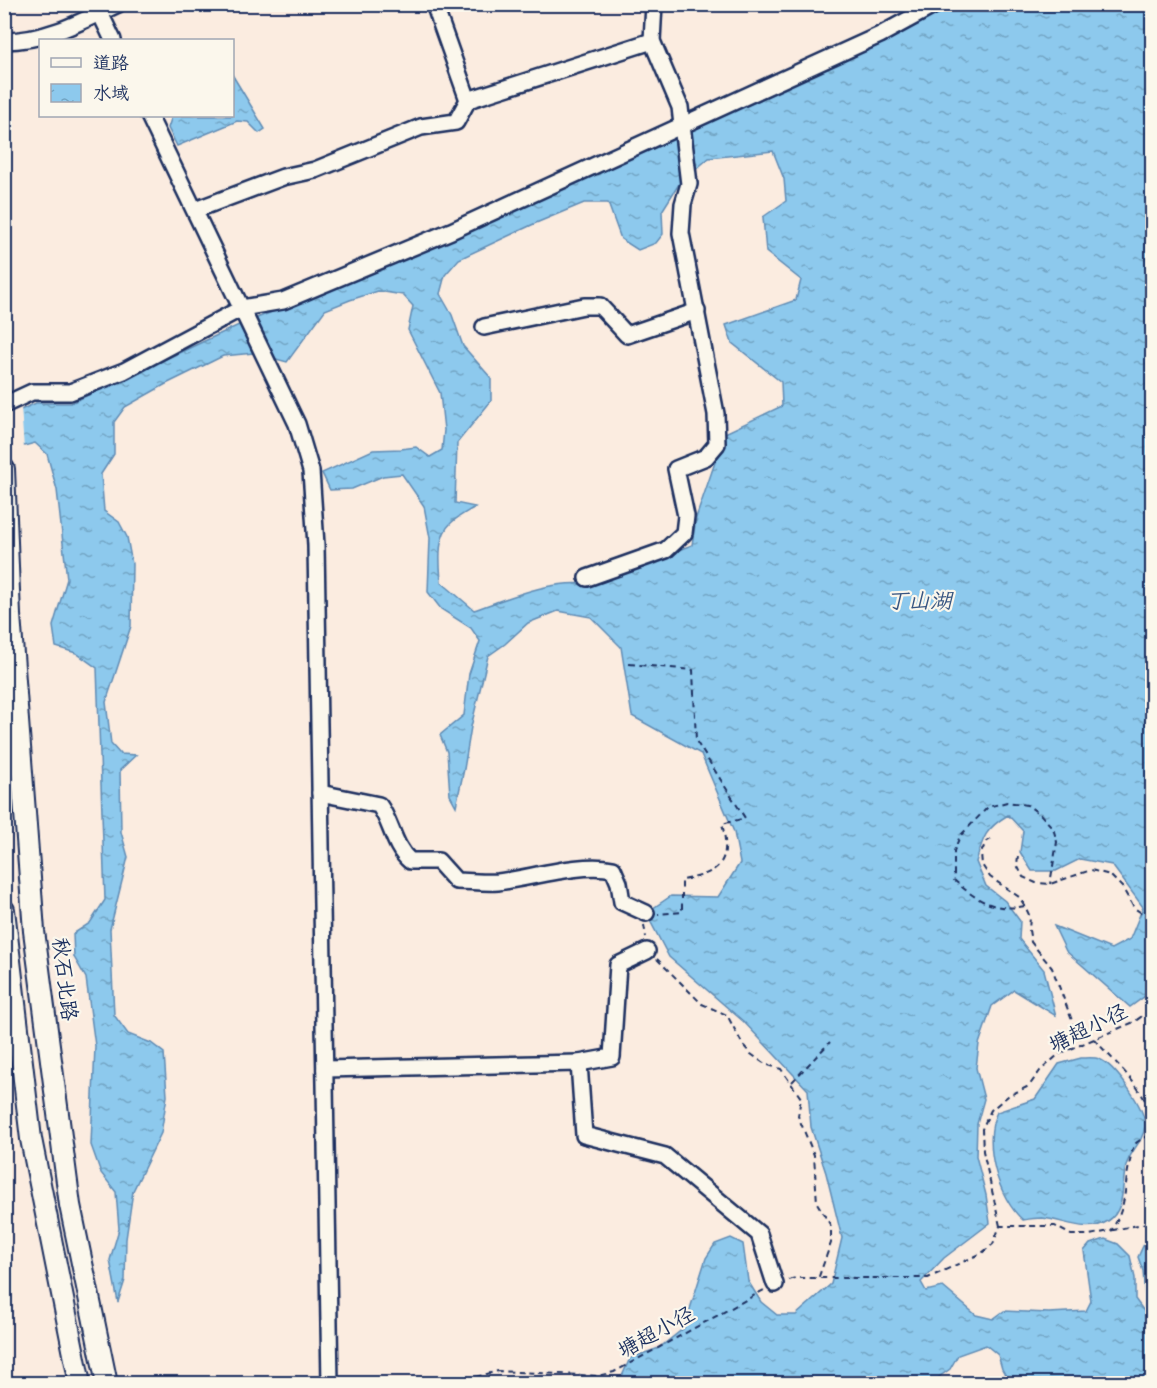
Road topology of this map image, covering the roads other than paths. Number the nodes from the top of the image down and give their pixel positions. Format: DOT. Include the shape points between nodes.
graph roads {
  1 [pos="117,4"];
  2 [pos="434,4"];
  3 [pos="654,4"];
  4 [pos="937,4"];
  5 [pos="100,13"];
  6 [pos="113,39"];
  7 [pos="4,41"];
  8 [pos="652,41"];
  9 [pos="468,100"];
  10 [pos="149,117"];
  11 [pos="682,125"];
  12 [pos="195,210"];
  13 [pos="242,308"];
  14 [pos="697,311"];
  15 [pos="484,327"];
  16 [pos="4,405"];
  17 [pos="4,469"];
  18 [pos="587,578"];
  19 [pos="320,793"];
  20 [pos="4,910"];
  21 [pos="647,915"];
  22 [pos="647,951"];
  23 [pos="579,1063"];
  24 [pos="325,1069"];
  25 [pos="775,1284"];
  26 [pos="80,1383"];
  27 [pos="107,1383"];
  28 [pos="330,1383"];
  1 -- 5 [label="street"];
  2 -- 9 [label="street"];
  3 -- 8 [label="street"];
  4 -- 11 [label="street" via="880,35"];
  5 -- 6 [label="street"];
  5 -- 7 [label="street" via="63,30 24,41"];
  8 -- 9 [label="street"];
  8 -- 11 [label="street" via="680,107"];
  9 -- 12 [label="street" via="456,122 421,127 315,170 283,177"];
  10 -- 12 [label="street"];
  11 -- 13 [label="street" via="451,231 283,301"];
  11 -- 14 [label="street" via="689,184 681,233"];
  12 -- 13 [label="street"];
  13 -- 16 [label="street" via="124,371 70,392 32,392"];
  13 -- 19 [label="street" via="297,424 311,471"];
  14 -- 15 [label="street" via="627,335 600,306"];
  14 -- 18 [label="street" via="716,414 717,444 706,457 676,469 686,516 684,533 666,550"];
  17 -- 27 [label="main road, 秋石北路" via="10,615 34,931 70,1205"];
  19 -- 21 [label="street" via="379,805 400,853 410,861 438,861 456,881 496,882 603,867 613,869 622,902"];
  19 -- 24 [label="street"];
  20 -- 26 [label="main road" via="30,1139"];
  22 -- 23 [label="street" via="618,965 612,1057"];
  23 -- 24 [label="street"];
  23 -- 25 [label="street" via="584,1135 664,1156 759,1234"];
  24 -- 28 [label="street"];
}
